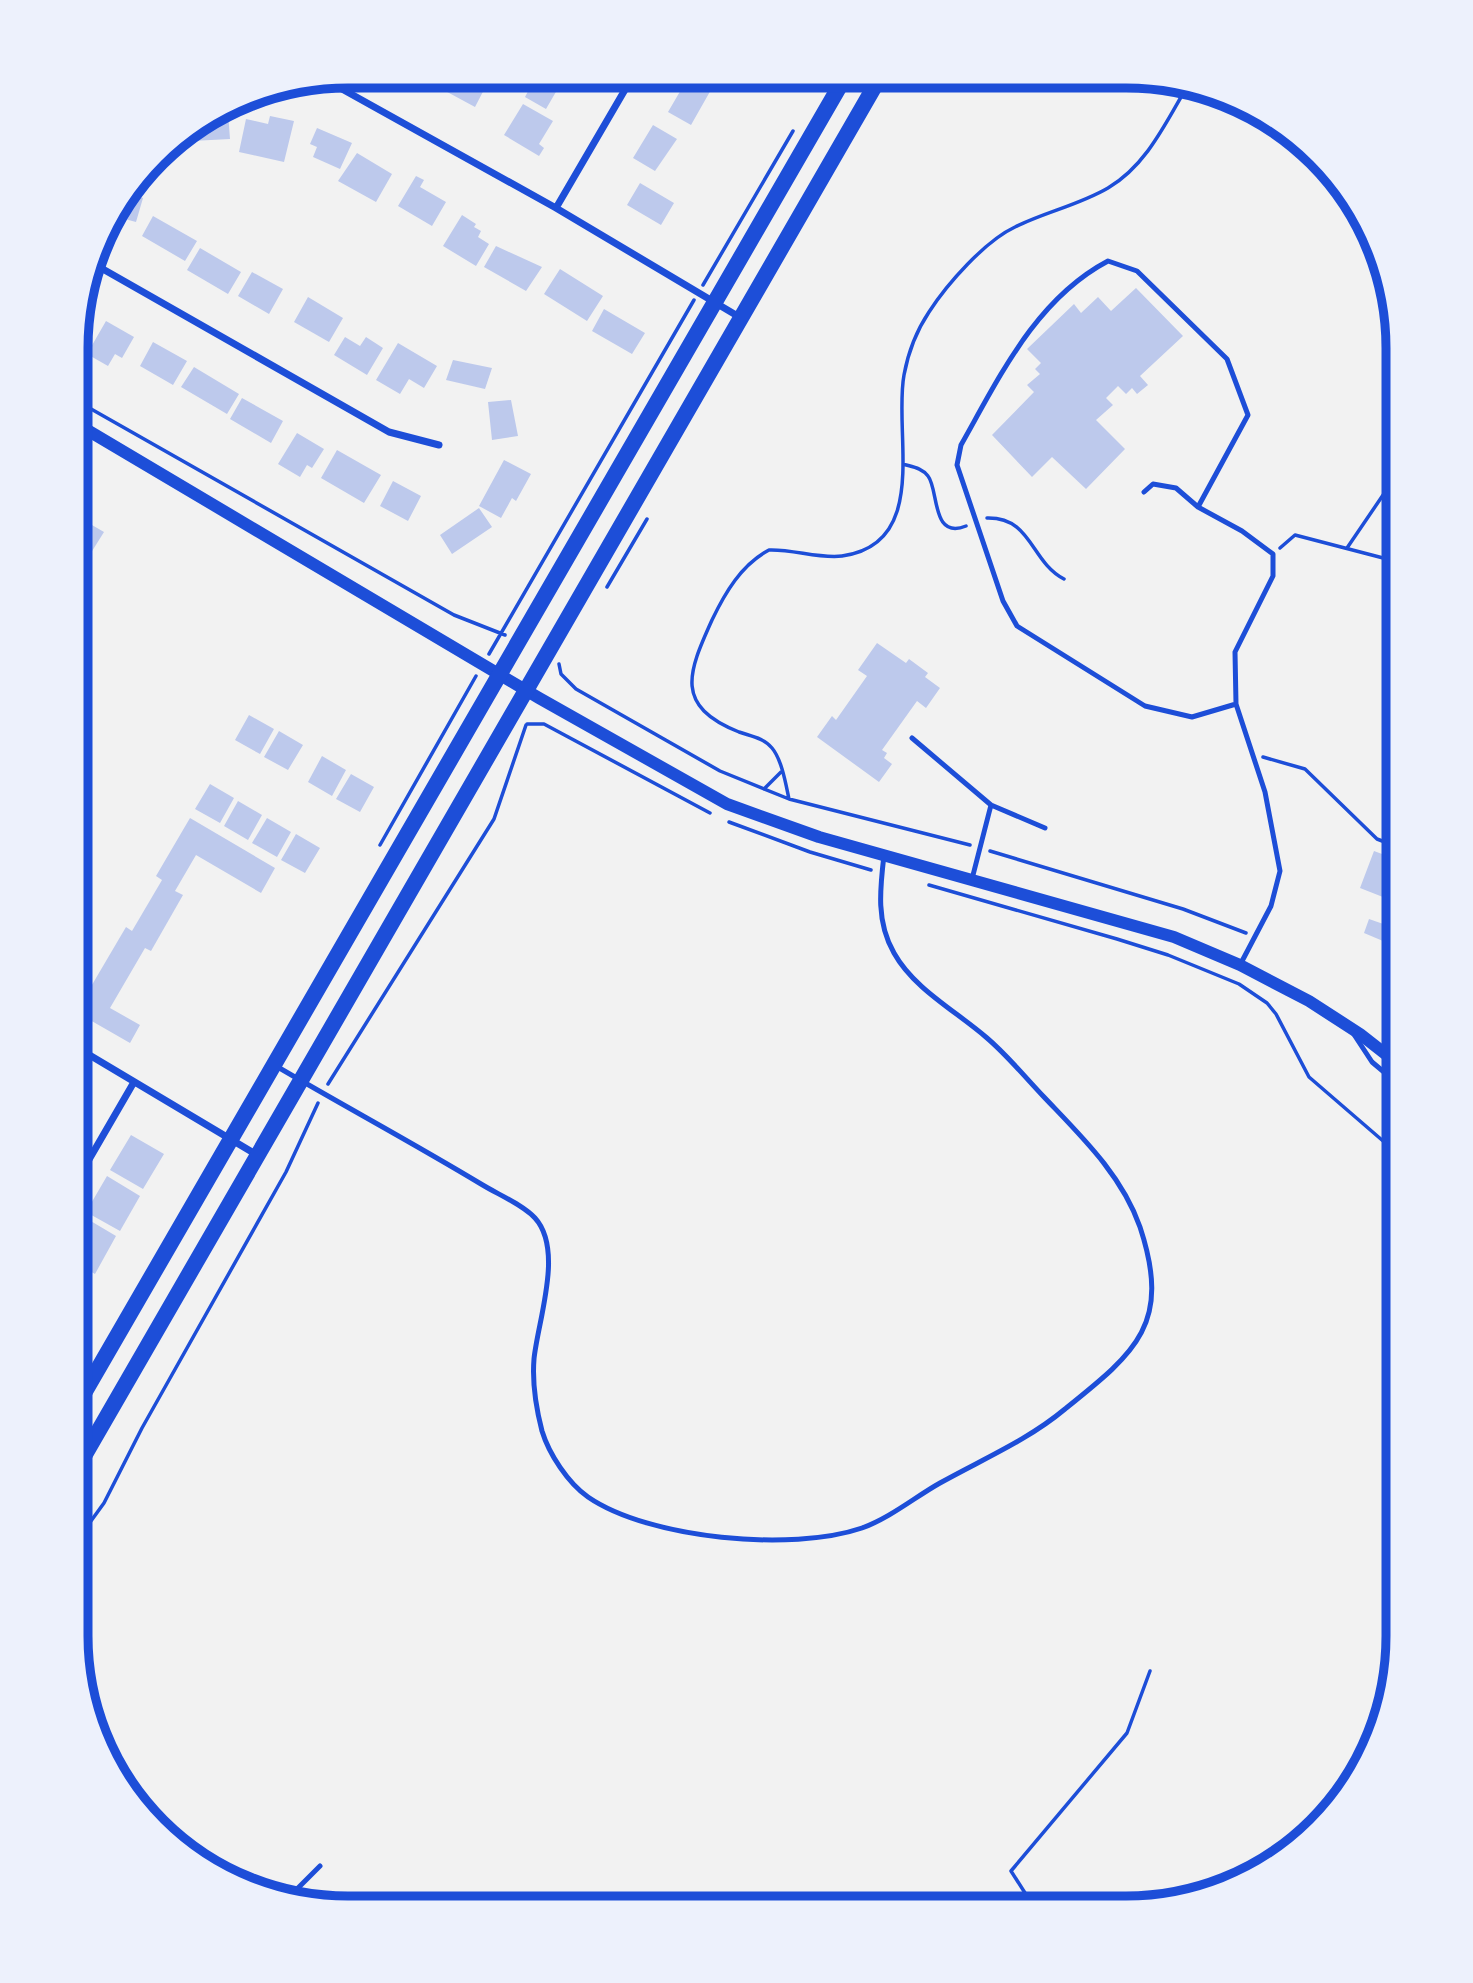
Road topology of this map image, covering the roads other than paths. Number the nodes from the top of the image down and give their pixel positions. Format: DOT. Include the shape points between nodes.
graph roads {
  1 [pos="340,88"];
  2 [pos="626,88"];
  3 [pos="839,88"];
  4 [pos="874,88"];
  5 [pos="556,208"];
  6 [pos="100,267"];
  7 [pos="714,303"];
  8 [pos="740,318"];
  9 [pos="88,431"];
  10 [pos="439,445"];
  11 [pos="1144,492"];
  12 [pos="1198,507"];
  13 [pos="499,674"];
  14 [pos="526,690"];
  15 [pos="1236,704"];
  16 [pos="912,738"];
  17 [pos="991,805"];
  18 [pos="1045,828"];
  19 [pos="884,855"];
  20 [pos="972,879"];
  21 [pos="1240,965"];
  22 [pos="1347,1025"];
  23 [pos="1386,1052"];
  24 [pos="88,1054"];
  25 [pos="273,1065"];
  26 [pos="1386,1074"];
  27 [pos="300,1081"];
  28 [pos="134,1082"];
  29 [pos="230,1140"];
  30 [pos="257,1155"];
  31 [pos="88,1161"];
  32 [pos="88,1386"];
  33 [pos="88,1449"];
  34 [pos="320,1866"];
  35 [pos="295,1891"];
  1 -- 5 [label="street"];
  2 -- 5 [label="street"];
  3 -- 7 [label="main road"];
  4 -- 8 [label="main road"];
  5 -- 7 [label="street"];
  6 -- 10 [label="street" via="388,432"];
  7 -- 8 [label="street"];
  7 -- 13 [label="main road"];
  8 -- 14 [label="main road"];
  9 -- 13 [label="street"];
  11 -- 12 [label="lane" via="1153,484 1175,488"];
  12 -- 15 [label="lane" via="1273,554 1273,576 1235,652"];
  12 -- 15 [label="lane" via="1248,415 1227,359 1137,271 1108,261 1080,276 1026,334 961,445 957,465 1003,601 1017,626 1145,706 1192,717"];
  13 -- 14 [label="street"];
  13 -- 25 [label="main road"];
  14 -- 19 [label="street" via="727,804"];
  14 -- 27 [label="main road"];
  15 -- 21 [label="lane" via="1254,755 1280,871 1278,890"];
  16 -- 17 [label="lane"];
  17 -- 18 [label="lane"];
  17 -- 20 [label="lane"];
  19 -- 20 [label="street"];
  19 -- 27 [label="lane" via="881,921 893,952 914,981 992,1041 1109,1169 1139,1223 1153,1297 1136,1345 1116,1368 1044,1427 864,1528 827,1537 726,1539 622,1516 585,1496 562,1470 544,1437 535,1401 534,1360 549,1267 546,1238 534,1217"];
  20 -- 21 [label="street" via="1174,937"];
  21 -- 22 [label="street"];
  22 -- 23 [label="street"];
  22 -- 26 [label="lane" via="1372,1062"];
  24 -- 28 [label="street"];
  25 -- 27 [label="lane"];
  25 -- 29 [label="main road"];
  27 -- 30 [label="main road"];
  28 -- 29 [label="street"];
  28 -- 31 [label="street"];
  29 -- 30 [label="street"];
  29 -- 32 [label="main road"];
  30 -- 33 [label="main road"];
  34 -- 35 [label="lane"];
}
